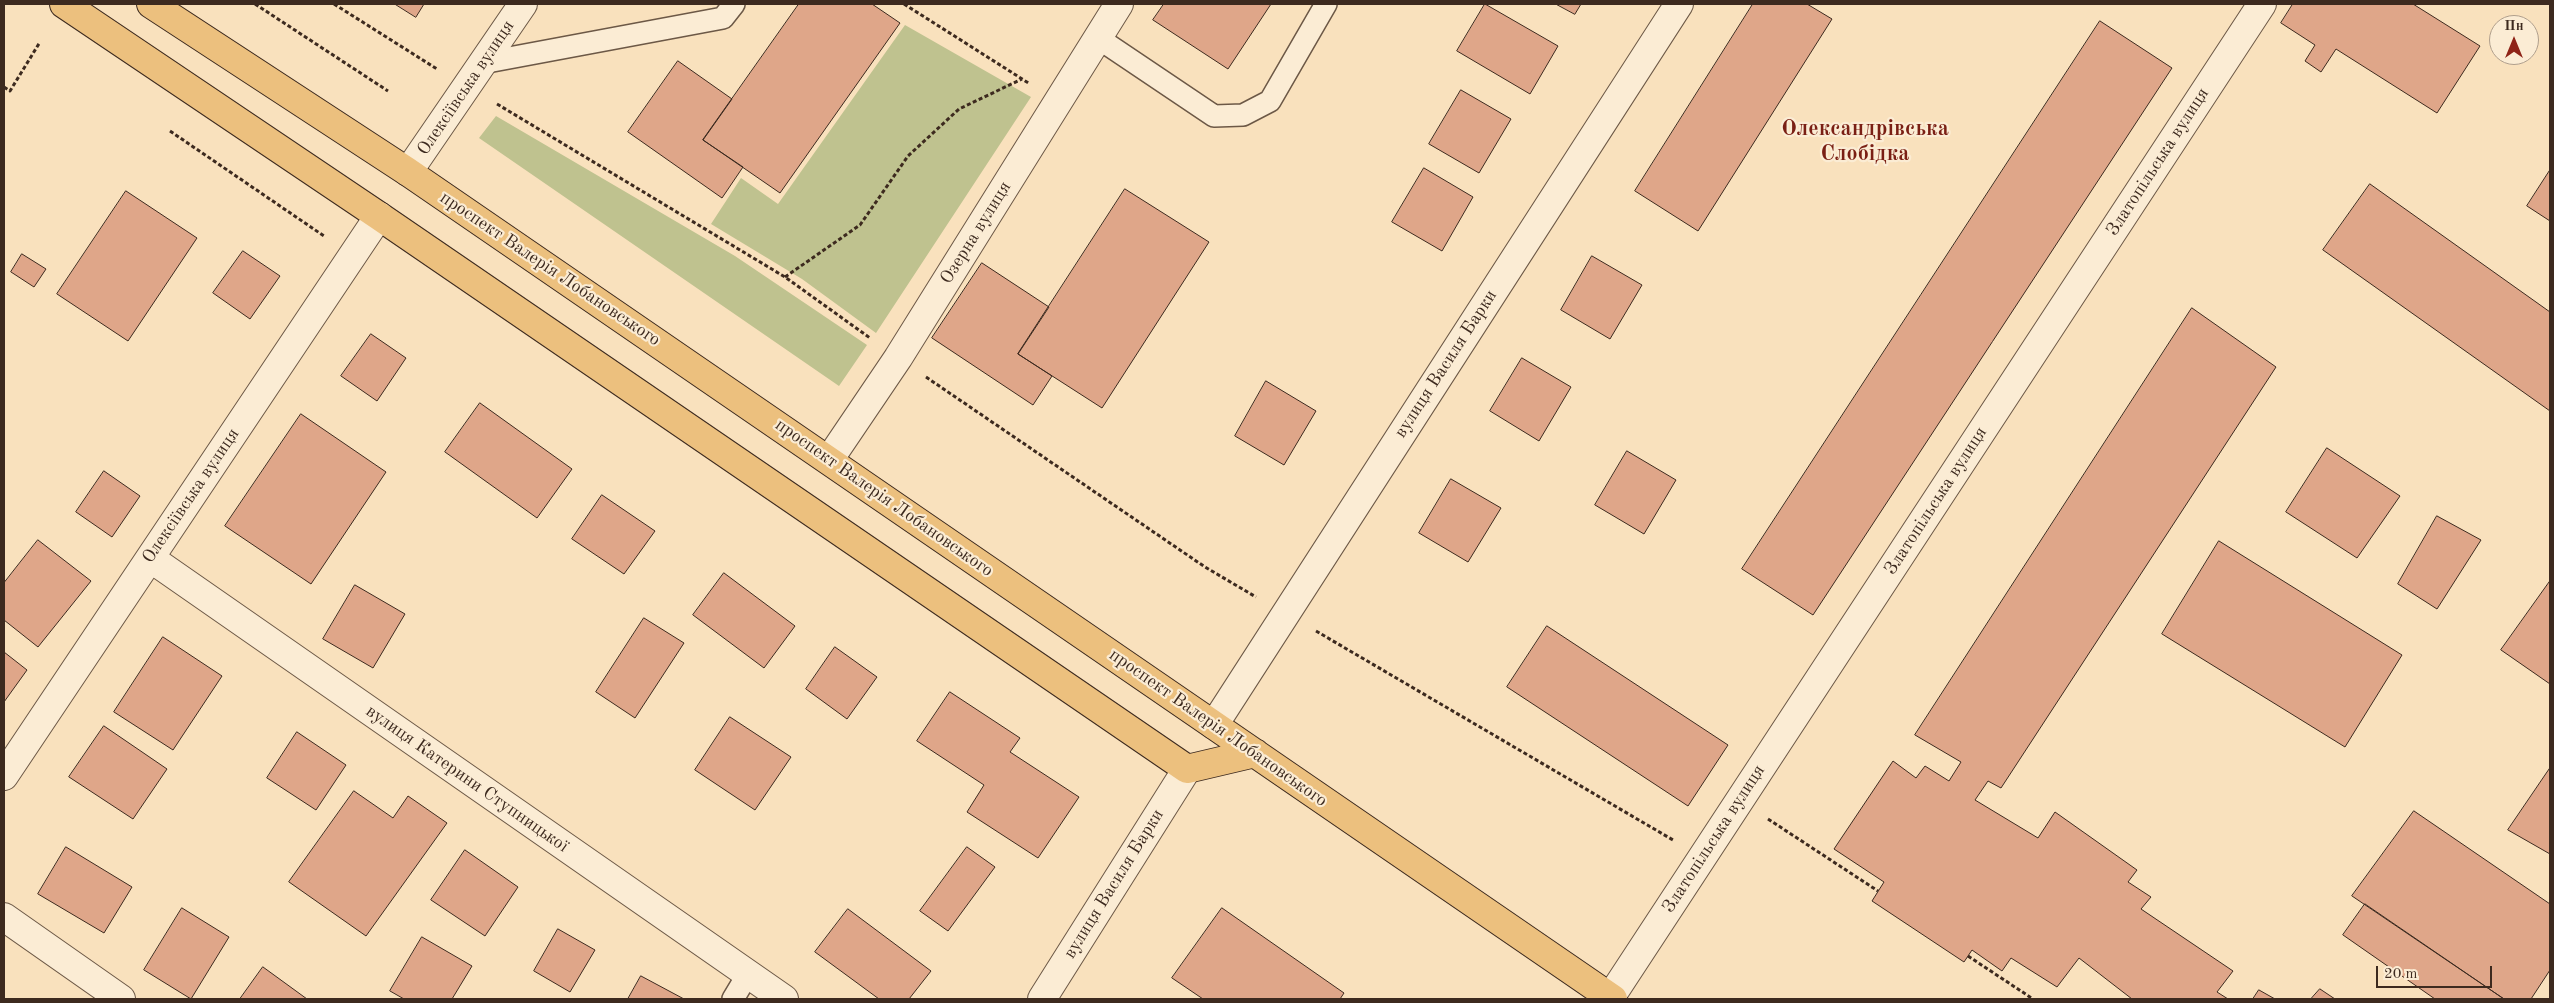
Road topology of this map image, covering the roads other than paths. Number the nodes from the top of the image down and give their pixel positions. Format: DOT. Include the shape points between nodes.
graph roads {
  1 [pos="64,4"];
  2 [pos="523,4"];
  3 [pos="734,4"];
  4 [pos="1119,4"];
  5 [pos="1326,4"];
  6 [pos="1679,4"];
  7 [pos="2262,4"];
  8 [pos="162,7"];
  9 [pos="1098,38"];
  10 [pos="482,63"];
  11 [pos="408,172"];
  12 [pos="379,216"];
  13 [pos="830,460"];
  14 [pos="150,558"];
  15 [pos="1214,725"];
  16 [pos="1255,753"];
  17 [pos="1187,768"];
  18 [pos="4,776"];
  19 [pos="4,917"];
  20 [pos="748,974"];
  21 [pos="1611,998"];
  22 [pos="121,999"];
  23 [pos="733,999"];
  24 [pos="784,999"];
  25 [pos="1042,999"];
  1 -- 12 [label="main road"];
  2 -- 10 [label="street, Олексіївська вулиця"];
  3 -- 10 [label="lane" via="723,18"];
  4 -- 9 [label="street, Озерна вулиця"];
  5 -- 9 [label="lane" via="1270,102 1243,115 1214,116"];
  6 -- 15 [label="street, вулиця Василя Барки"];
  7 -- 21 [label="street, Златопільська вулиця"];
  8 -- 11 [label="main road, проспект Валерія Лобановського"];
  9 -- 13 [label="street, Озерна вулиця" via="898,358"];
  10 -- 11 [label="street, Олексіївська вулиця"];
  11 -- 13 [label="main road, проспект Валерія Лобановського"];
  12 -- 14 [label="street, Олексіївська вулиця"];
  12 -- 17 [label="main road"];
  13 -- 15 [label="main road, проспект Валерія Лобановського"];
  14 -- 18 [label="street, Олексіївська вулиця"];
  14 -- 20 [label="street, вулиця Катерини Ступницької"];
  15 -- 16 [label="main road, проспект Валерія Лобановського"];
  16 -- 17 [label="main road"];
  16 -- 21 [label="main road, проспект Валерія Лобановського"];
  17 -- 25 [label="street, вулиця Василя Барки"];
  19 -- 22 [label="street"];
  20 -- 23 [label="lane"];
  20 -- 24 [label="street, вулиця Катерини Ступницької"];
}
